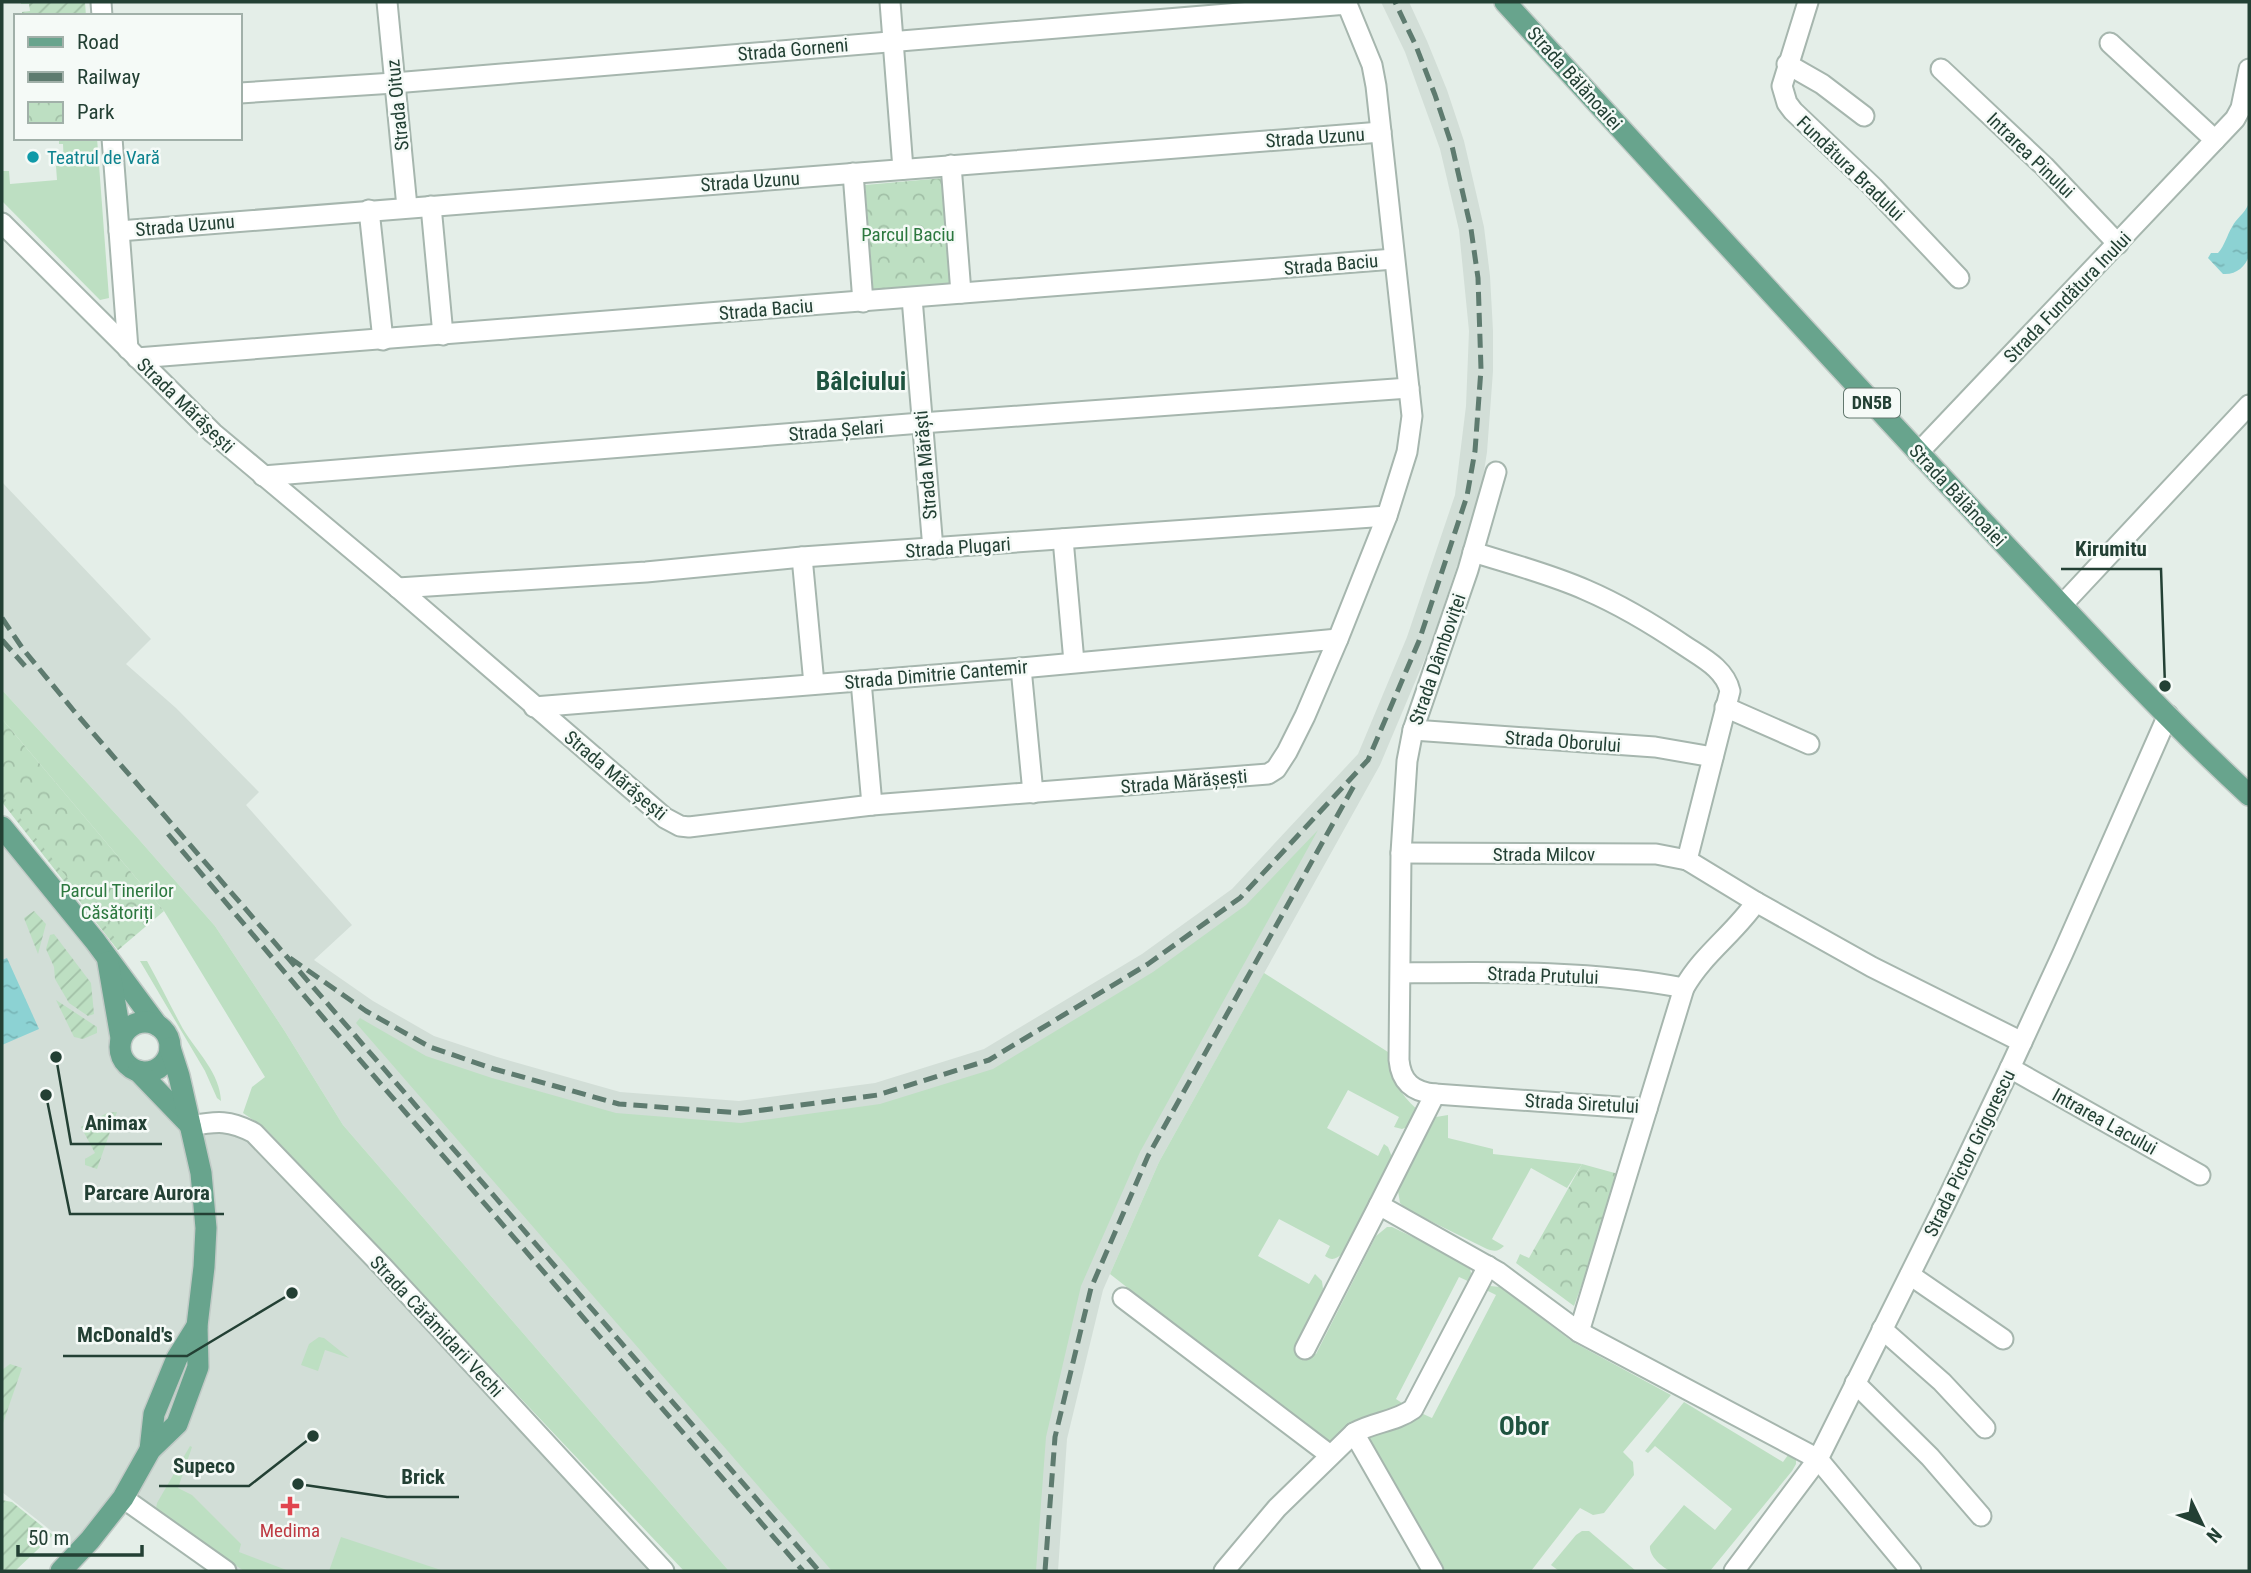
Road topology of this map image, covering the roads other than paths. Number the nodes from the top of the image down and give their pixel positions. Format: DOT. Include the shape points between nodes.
graph roads {
  1 [pos="387,2"];
  2 [pos="890,2"];
  3 [pos="1506,2"];
  4 [pos="1808,2"];
  5 [pos="894,41"];
  6 [pos="2110,43"];
  7 [pos="1787,64"];
  8 [pos="1941,69"];
  9 [pos="2249,69"];
  10 [pos="394,83"];
  11 [pos="242,93"];
  12 [pos="1864,116"];
  13 [pos="1381,132"];
  14 [pos="112,140"];
  15 [pos="2215,140"];
  16 [pos="951,165"];
  17 [pos="903,169"];
  18 [pos="853,173"];
  19 [pos="431,206"];
  20 [pos="407,207"];
  21 [pos="369,210"];
  22 [pos="2,223"];
  23 [pos="120,231"];
  24 [pos="2118,244"];
  25 [pos="1394,259"];
  26 [pos="1959,278"];
  27 [pos="961,293"];
  28 [pos="912,298"];
  29 [pos="863,302"];
  30 [pos="443,335"];
  31 [pos="383,340"];
  32 [pos="133,354"];
  33 [pos="1409,388"];
  34 [pos="2249,405"];
  35 [pos="921,423"];
  36 [pos="1918,453"];
  37 [pos="1496,472"];
  38 [pos="263,476"];
  39 [pos="1387,516"];
  40 [pos="1063,539"];
  41 [pos="933,549"];
  42 [pos="1473,552"];
  43 [pos="802,557"];
  44 [pos="398,589"];
  45 [pos="2062,606"];
  46 [pos="1338,639"];
  47 [pos="1074,662"];
  48 [pos="1021,668"];
  49 [pos="861,681"];
  50 [pos="814,684"];
  51 [pos="534,707"];
  52 [pos="1726,707"];
  53 [pos="2168,715"];
  54 [pos="1413,730"];
  55 [pos="1809,744"];
  56 [pos="1713,757"];
  57 [pos="2247,788"];
  58 [pos="1032,793"];
  59 [pos="872,805"];
  60 [pos="2,827"];
  61 [pos="1401,853"];
  62 [pos="1687,860"];
  63 [pos="1756,902"];
  64 [pos="107,957"];
  65 [pos="1401,973"];
  66 [pos="1684,988"];
  67 [pos="157,1025"];
  68 [pos="121,1038"];
  69 [pos="2022,1042"];
  70 [pos="170,1048"];
  71 [pos="2010,1068"];
  72 [pos="138,1071"];
  73 [pos="1434,1094"];
  74 [pos="1647,1109"];
  75 [pos="191,1126"];
  76 [pos="2200,1175"];
  77 [pos="1380,1205"];
  78 [pos="1488,1266"];
  79 [pos="1910,1275"];
  80 [pos="1124,1298"];
  81 [pos="1882,1329"];
  82 [pos="1579,1332"];
  83 [pos="2003,1339"];
  84 [pos="1305,1349"];
  85 [pos="1855,1383"];
  86 [pos="1985,1428"];
  87 [pos="1354,1433"];
  88 [pos="1330,1455"];
  89 [pos="1818,1459"];
  90 [pos="122,1498"];
  91 [pos="1981,1516"];
  92 [pos="61,1571"];
  93 [pos="226,1571"];
  94 [pos="663,1571"];
  95 [pos="1224,1571"];
  96 [pos="1433,1571"];
  97 [pos="1734,1571"];
  98 [pos="1911,1571"];
  1 -- 10 [label="street, Strada Oituz"];
  2 -- 5 [label="street"];
  3 -- 36 [label="main road, Strada Bălănoaiei / DN5B"];
  4 -- 7 [label="street, Fundătura Bradului"];
  5 -- 10 [label="street, Strada Gorneni"];
  5 -- 13 [label="street, Strada Gorneni" via="1347,4 1372,65"];
  5 -- 17 [label="street"];
  6 -- 15 [label="street"];
  7 -- 12 [label="street" via="1822,83"];
  7 -- 26 [label="street, Fundătura Bradului" via="1782,86 1793,111"];
  8 -- 24 [label="street, Intrarea Pinului"];
  9 -- 15 [label="street, Strada Fundătura Inului" via="2239,113"];
  10 -- 11 [label="street, Strada Gorneni"];
  10 -- 20 [label="street, Strada Oituz"];
  13 -- 16 [label="street, Strada Uzunu"];
  13 -- 25 [label="street"];
  14 -- 23 [label="street"];
  15 -- 24 [label="street, Strada Fundătura Inului"];
  16 -- 17 [label="street, Strada Uzunu"];
  16 -- 27 [label="street"];
  17 -- 18 [label="street, Strada Uzunu"];
  18 -- 19 [label="street, Strada Uzunu"];
  18 -- 29 [label="street"];
  19 -- 20 [label="street, Strada Uzunu"];
  19 -- 30 [label="street"];
  20 -- 21 [label="street, Strada Uzunu"];
  21 -- 23 [label="street, Strada Uzunu"];
  21 -- 31 [label="street"];
  22 -- 32 [label="street, Strada Mărășești"];
  23 -- 32 [label="street"];
  24 -- 36 [label="street, Strada Fundătura Inului"];
  25 -- 27 [label="street, Strada Baciu"];
  25 -- 33 [label="street"];
  27 -- 28 [label="street, Strada Baciu"];
  28 -- 29 [label="street, Strada Baciu"];
  28 -- 35 [label="street, Strada Mărăști"];
  29 -- 30 [label="street, Strada Baciu"];
  30 -- 31 [label="street, Strada Baciu"];
  31 -- 32 [label="street, Strada Baciu"];
  32 -- 38 [label="street, Strada Mărășești"];
  33 -- 35 [label="street, Strada Șelari"];
  33 -- 39 [label="street" via="1409,442"];
  34 -- 45 [label="street"];
  35 -- 38 [label="street, Strada Șelari"];
  35 -- 41 [label="street, Strada Mărăști"];
  36 -- 45 [label="main road, Strada Bălănoaiei / DN5B"];
  37 -- 42 [label="street, Strada Dâmboviței"];
  38 -- 44 [label="street, Strada Mărășești"];
  39 -- 40 [label="street, Strada Plugari"];
  39 -- 46 [label="street, Strada Mărășești"];
  40 -- 41 [label="street, Strada Plugari"];
  40 -- 47 [label="street"];
  41 -- 43 [label="street, Strada Plugari"];
  42 -- 52 [label="street" via="1587,590 1658,629 1723,674 1730,691"];
  42 -- 54 [label="street, Strada Dâmboviței"];
  43 -- 44 [label="street, Strada Plugari"];
  43 -- 50 [label="street"];
  44 -- 51 [label="street, Strada Mărășești"];
  45 -- 53 [label="main road, Strada Bălănoaiei / DN5B"];
  46 -- 47 [label="street, Strada Dimitrie Cantemir"];
  46 -- 58 [label="street, Strada Mărășești" via="1282,762 1268,774"];
  47 -- 48 [label="street, Strada Dimitrie Cantemir"];
  48 -- 49 [label="street, Strada Dimitrie Cantemir"];
  48 -- 58 [label="street"];
  49 -- 50 [label="street, Strada Dimitrie Cantemir"];
  49 -- 59 [label="street"];
  50 -- 51 [label="street, Strada Dimitrie Cantemir"];
  51 -- 59 [label="street, Strada Mărășești" via="664,818 680,825"];
  52 -- 55 [label="street"];
  52 -- 56 [label="street"];
  53 -- 57 [label="main road, Strada Bălănoaiei / DN5B"];
  53 -- 69 [label="street, Strada Pictor Grigorescu"];
  54 -- 56 [label="street, Strada Oborului" via="1655,747"];
  54 -- 61 [label="street, Strada Dâmboviței" via="1404,785"];
  56 -- 62 [label="street"];
  58 -- 59 [label="street, Strada Mărășești"];
  60 -- 64 [label="main road"];
  61 -- 62 [label="street, Strada Milcov" via="1656,854"];
  61 -- 65 [label="street, Strada Dâmboviței"];
  62 -- 63 [label="street"];
  63 -- 66 [label="street"];
  63 -- 69 [label="street"];
  64 -- 67 [label="main road"];
  64 -- 68 [label="main road"];
  65 -- 66 [label="street, Strada Prutului" via="1597,976"];
  65 -- 73 [label="street, Strada Dâmboviței" via="1400,1071 1412,1088"];
  66 -- 74 [label="street, Strada Siretului"];
  67 -- 68 [label="main road" via="137,1023"];
  67 -- 70 [label="main road" via="167,1034"];
  68 -- 72 [label="main road" via="124,1061"];
  69 -- 71 [label="street, Strada Pictor Grigorescu"];
  70 -- 72 [label="main road" via="159,1067"];
  70 -- 75 [label="main road"];
  71 -- 76 [label="street, Intrarea Lacului"];
  71 -- 79 [label="street, Strada Pictor Grigorescu"];
  72 -- 75 [label="main road"];
  73 -- 74 [label="street, Strada Siretului"];
  73 -- 77 [label="street"];
  74 -- 82 [label="street"];
  75 -- 90 [label="main road" via="206,1228 197,1326 177,1358 154,1415 150,1451"];
  75 -- 94 [label="street, Strada Cărămidarii Vechi" via="218,1121 254,1133"];
  77 -- 78 [label="street"];
  77 -- 84 [label="street"];
  78 -- 82 [label="street"];
  78 -- 87 [label="street" via="1413,1409 1403,1417"];
  79 -- 81 [label="street, Strada Pictor Grigorescu"];
  79 -- 83 [label="street"];
  80 -- 88 [label="street"];
  81 -- 85 [label="street, Strada Pictor Grigorescu"];
  81 -- 86 [label="street"];
  82 -- 89 [label="street"];
  85 -- 89 [label="street, Strada Pictor Grigorescu"];
  85 -- 91 [label="street" via="1930,1457"];
  87 -- 88 [label="street"];
  87 -- 96 [label="street"];
  88 -- 95 [label="street"];
  89 -- 97 [label="street, Strada Pictor Grigorescu"];
  89 -- 98 [label="street"];
  90 -- 92 [label="main road"];
  90 -- 93 [label="street"];
}
